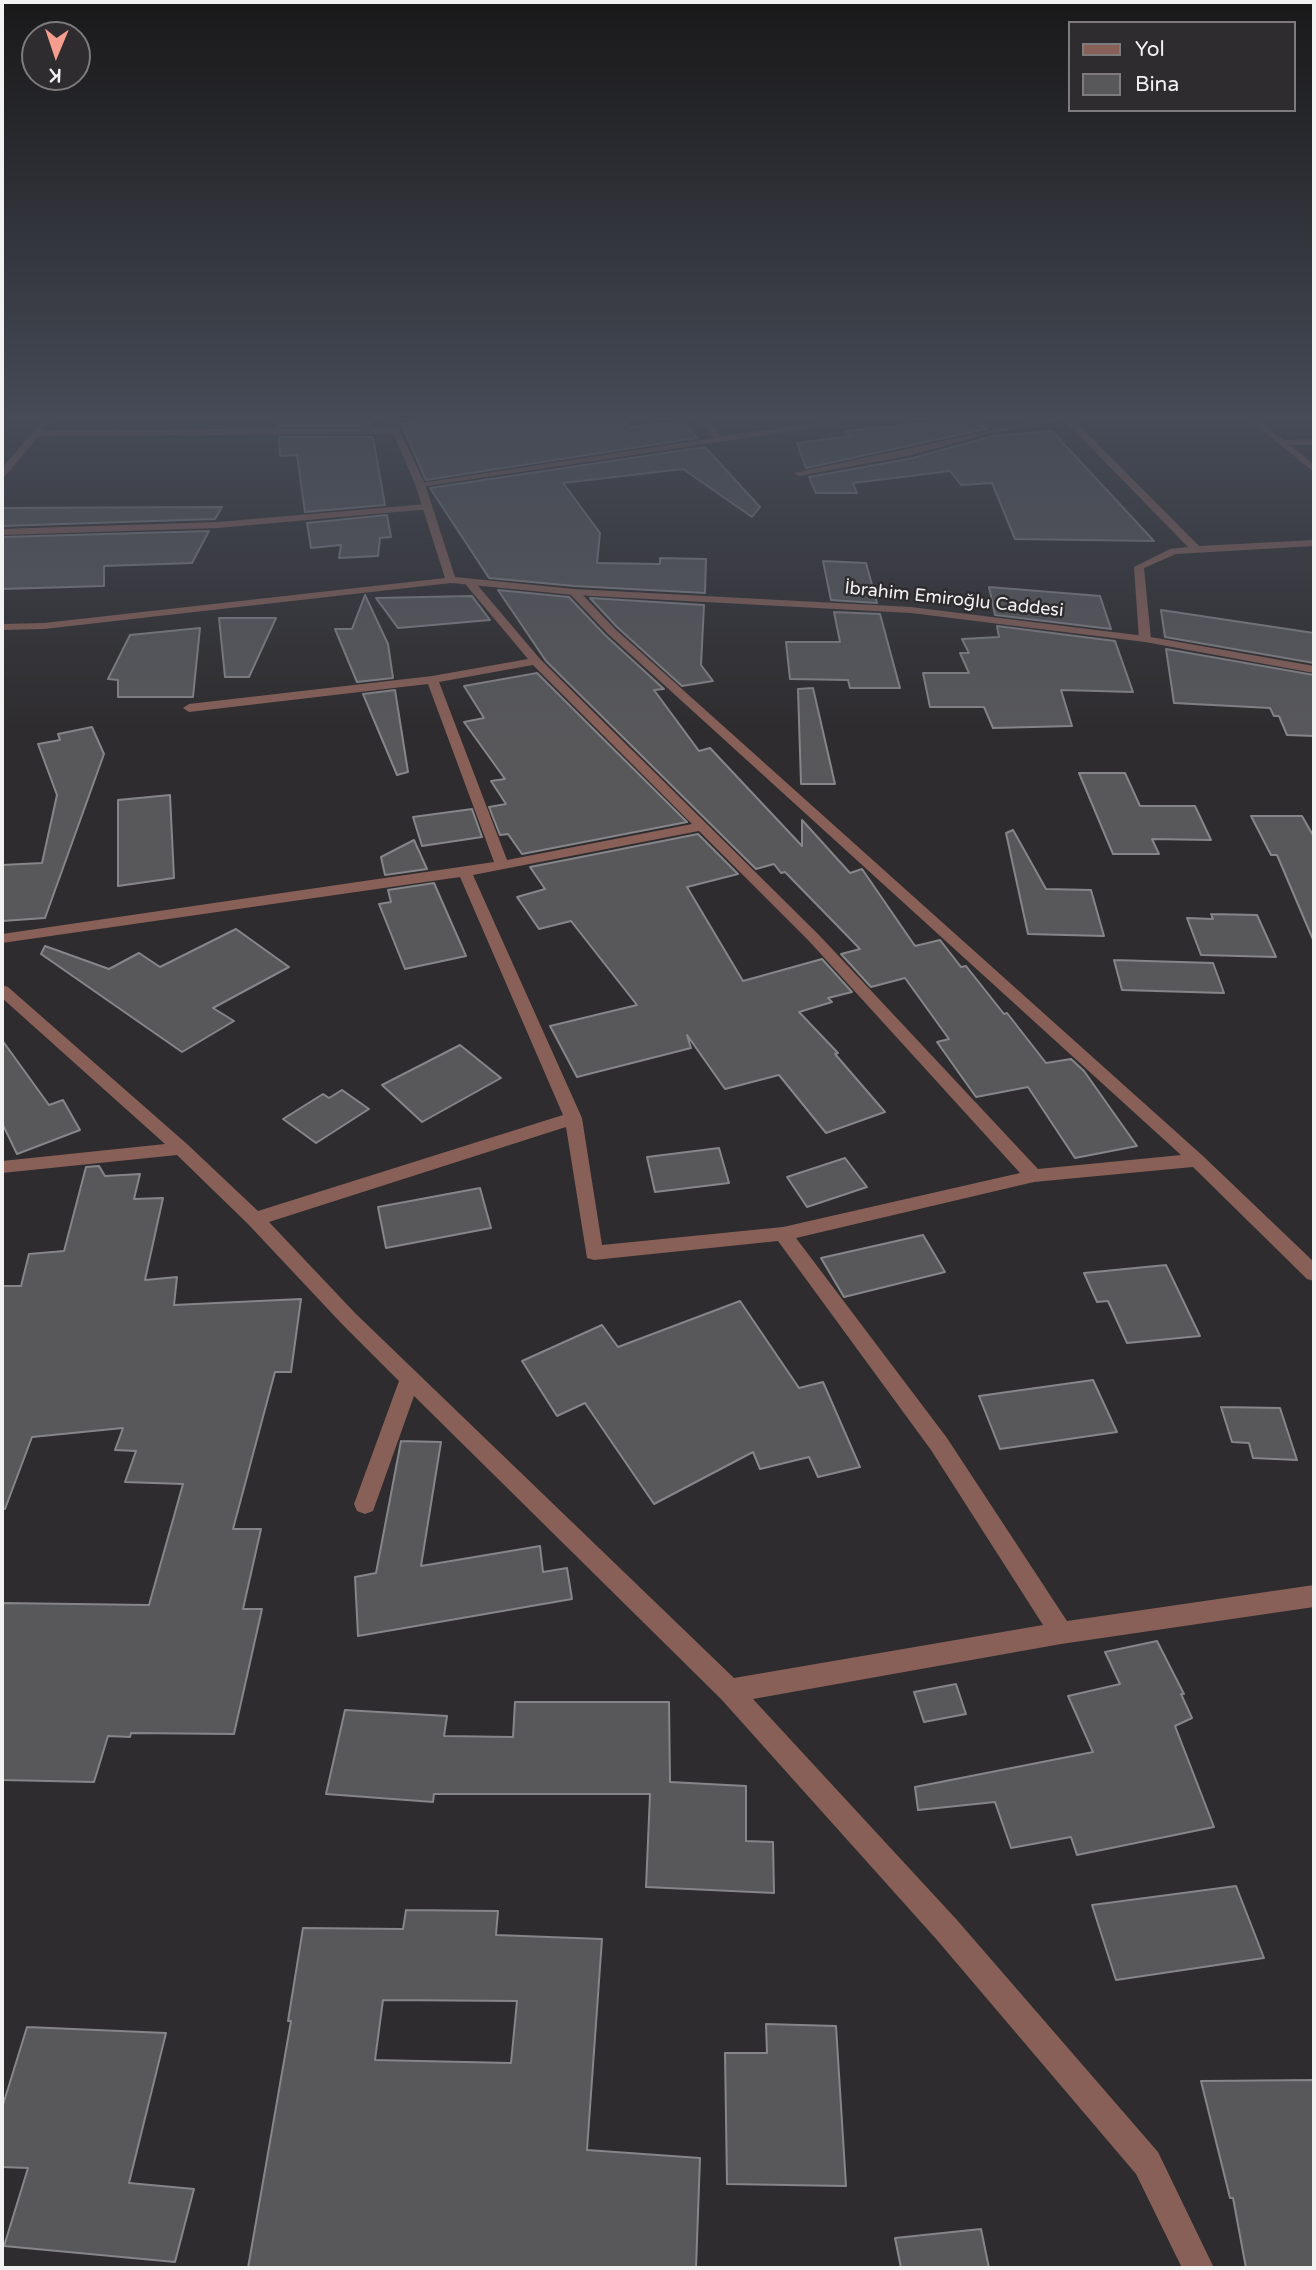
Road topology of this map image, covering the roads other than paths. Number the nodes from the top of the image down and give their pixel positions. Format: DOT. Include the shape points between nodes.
graph roads {
  1 [pos="230,524"];
  2 [pos="433,524"];
  3 [pos="1171,524"];
  4 [pos="2,533"];
  5 [pos="1314,543"];
  6 [pos="1197,550"];
  7 [pos="451,580"];
  8 [pos="470,583"];
  9 [pos="575,592"];
  10 [pos="2,627"];
  11 [pos="1145,639"];
  12 [pos="536,662"];
  13 [pos="1314,670"];
  14 [pos="432,680"];
  15 [pos="189,708"];
  16 [pos="703,826"];
  17 [pos="502,865"];
  18 [pos="465,872"];
  19 [pos="2,939"];
  20 [pos="2,990"];
  21 [pos="573,1118"];
  22 [pos="181,1148"];
  23 [pos="1197,1160"];
  24 [pos="2,1167"];
  25 [pos="1034,1177"];
  26 [pos="255,1219"];
  27 [pos="783,1234"];
  28 [pos="1314,1274"];
  29 [pos="411,1379"];
  30 [pos="365,1504"];
  31 [pos="1314,1596"];
  32 [pos="1061,1633"];
  33 [pos="730,1691"];
  34 [pos="1198,2268"];
  1 -- 4 [label="street"];
  2 -- 7 [label="street"];
  3 -- 6 [label="street"];
  5 -- 6 [label="street"];
  6 -- 11 [label="street" via="1174,551 1139,567"];
  7 -- 8 [label="street, İbrahim Emiroğlu Caddesi"];
  7 -- 10 [label="street, İbrahim Emiroğlu Caddesi"];
  8 -- 9 [label="street, İbrahim Emiroğlu Caddesi"];
  8 -- 12 [label="street"];
  9 -- 11 [label="street, İbrahim Emiroğlu Caddesi" via="911,610"];
  9 -- 23 [label="street" via="611,631"];
  11 -- 13 [label="street, İbrahim Emiroğlu Caddesi"];
  12 -- 14 [label="street"];
  12 -- 16 [label="street"];
  14 -- 15 [label="street"];
  14 -- 17 [label="street"];
  16 -- 17 [label="street"];
  16 -- 25 [label="street"];
  17 -- 18 [label="street"];
  18 -- 19 [label="street"];
  18 -- 21 [label="street"];
  20 -- 22 [label="street"];
  21 -- 26 [label="street"];
  21 -- 27 [label="street" via="594,1253"];
  22 -- 24 [label="street"];
  22 -- 26 [label="street"];
  23 -- 25 [label="street"];
  23 -- 28 [label="street"];
  25 -- 27 [label="street"];
  26 -- 29 [label="street"];
  27 -- 32 [label="street" via="939,1444"];
  29 -- 30 [label="street"];
  29 -- 33 [label="street"];
  31 -- 32 [label="street"];
  32 -- 33 [label="street"];
  33 -- 34 [label="street" via="947,1930 1147,2163"];
}
